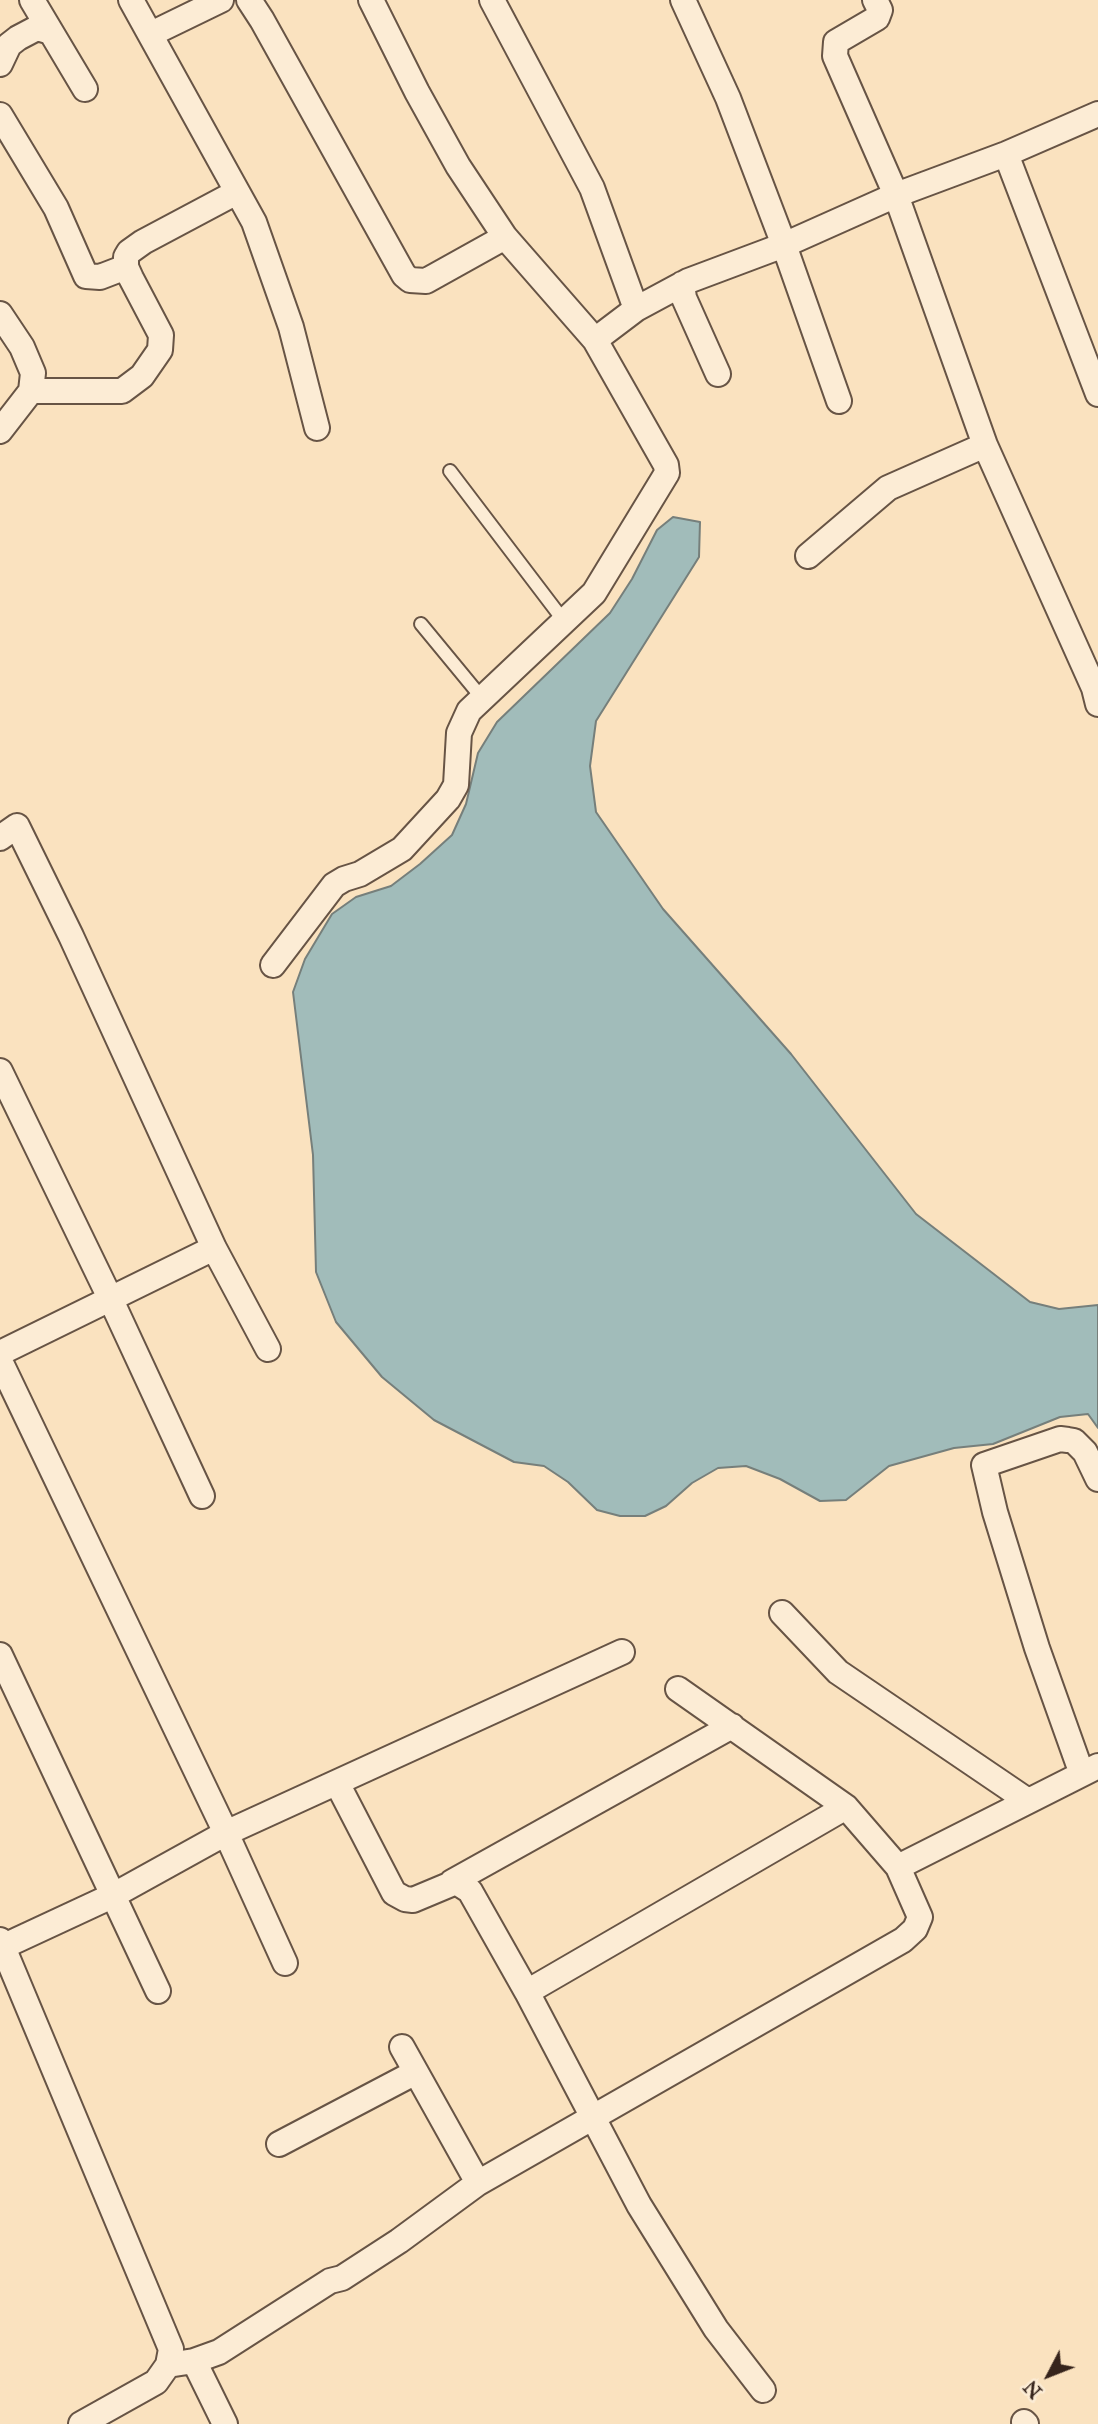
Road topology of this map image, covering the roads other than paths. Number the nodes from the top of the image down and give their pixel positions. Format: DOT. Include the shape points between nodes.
graph roads {
  1 [pos="32,0"];
  2 [pos="131,0"];
  3 [pos="221,0"];
  4 [pos="249,0"];
  5 [pos="371,0"];
  6 [pos="492,0"];
  7 [pos="683,0"];
  8 [pos="875,0"];
  9 [pos="51,32"];
  10 [pos="151,34"];
  11 [pos="0,64"];
  12 [pos="85,89"];
  13 [pos="1098,114"];
  14 [pos="0,115"];
  15 [pos="1006,154"];
  16 [pos="237,192"];
  17 [pos="896,195"];
  18 [pos="505,236"];
  19 [pos="784,245"];
  20 [pos="126,267"];
  21 [pos="682,284"];
  22 [pos="636,309"];
  23 [pos="0,314"];
  24 [pos="595,340"];
  25 [pos="718,374"];
  26 [pos="1097,386"];
  27 [pos="31,391"];
  28 [pos="839,401"];
  29 [pos="317,428"];
  30 [pos="0,431"];
  31 [pos="985,445"];
  32 [pos="450,471"];
  33 [pos="808,556"];
  34 [pos="564,621"];
  35 [pos="421,624"];
  36 [pos="482,698"];
  37 [pos="1098,704"];
  38 [pos="0,838"];
  39 [pos="273,965"];
  40 [pos="0,1072"];
  41 [pos="214,1248"];
  42 [pos="111,1300"];
  43 [pos="268,1349"];
  44 [pos="0,1353"];
  45 [pos="0,1362"];
  46 [pos="1098,1479"];
  47 [pos="202,1496"];
  48 [pos="782,1613"];
  49 [pos="622,1652"];
  50 [pos="0,1655"];
  51 [pos="678,1689"];
  52 [pos="732,1726"];
  53 [pos="1088,1765"];
  54 [pos="337,1783"];
  55 [pos="1028,1801"];
  56 [pos="846,1807"];
  57 [pos="226,1833"];
  58 [pos="898,1867"];
  59 [pos="452,1882"];
  60 [pos="114,1895"];
  61 [pos="0,1942"];
  62 [pos="285,1963"];
  63 [pos="159,1991"];
  64 [pos="527,1992"];
  65 [pos="402,2047"];
  66 [pos="416,2072"];
  67 [pos="593,2118"];
  68 [pos="279,2144"];
  69 [pos="478,2183"];
  70 [pos="194,2361"];
  71 [pos="168,2365"];
  72 [pos="763,2390"];
  73 [pos="81,2424"];
  74 [pos="225,2424"];
  1 -- 9 [label="street"];
  2 -- 10 [label="street"];
  3 -- 10 [label="street"];
  4 -- 18 [label="street" via="404,275 426,281"];
  5 -- 18 [label="street" via="458,166"];
  6 -- 22 [label="street" via="592,188"];
  7 -- 19 [label="street" via="728,98"];
  8 -- 17 [label="street" via="880,10 877,18 836,42 834,51"];
  9 -- 11 [label="street" via="37,28 18,38"];
  9 -- 12 [label="street"];
  10 -- 16 [label="street"];
  13 -- 15 [label="street"];
  14 -- 20 [label="street" via="56,208 86,276 100,277"];
  15 -- 17 [label="street"];
  15 -- 26 [label="street"];
  16 -- 20 [label="street" via="136,247 126,257"];
  16 -- 29 [label="street" via="254,222 292,327"];
  17 -- 19 [label="street"];
  17 -- 31 [label="street"];
  18 -- 24 [label="street"];
  19 -- 21 [label="street"];
  19 -- 28 [label="street"];
  20 -- 27 [label="street" via="161,335 160,350 142,376 122,391"];
  21 -- 22 [label="street"];
  21 -- 25 [label="street"];
  22 -- 24 [label="street"];
  23 -- 27 [label="street" via="33,373"];
  24 -- 34 [label="street" via="667,473 594,593"];
  27 -- 30 [label="street"];
  31 -- 33 [label="street" via="888,488"];
  31 -- 37 [label="street"];
  32 -- 34 [label="lane"];
  34 -- 36 [label="street"];
  35 -- 36 [label="lane"];
  36 -- 39 [label="street" via="461,726 456,785 447,799 402,849 334,886"];
  38 -- 41 [label="street" via="17,826"];
  40 -- 42 [label="street"];
  41 -- 42 [label="street"];
  41 -- 43 [label="street"];
  42 -- 44 [label="street"];
  42 -- 47 [label="street"];
  45 -- 57 [label="street"];
  46 -- 53 [label="street" via="1085,1452 1074,1441 1060,1439 984,1465 1037,1648"];
  48 -- 55 [label="street" via="838,1672"];
  49 -- 54 [label="street"];
  50 -- 60 [label="street"];
  51 -- 52 [label="street"];
  52 -- 56 [label="street"];
  52 -- 59 [label="street"];
  53 -- 55 [label="street"];
  54 -- 57 [label="street"];
  54 -- 59 [label="street" via="394,1893 413,1900"];
  55 -- 58 [label="street"];
  56 -- 58 [label="street"];
  56 -- 64 [label="street"];
  57 -- 60 [label="street"];
  57 -- 62 [label="street"];
  58 -- 67 [label="street" via="920,1917 903,1940"];
  59 -- 64 [label="street" via="470,1891"];
  60 -- 61 [label="street"];
  60 -- 63 [label="street"];
  61 -- 71 [label="street" via="172,2349"];
  64 -- 67 [label="street"];
  65 -- 66 [label="street"];
  66 -- 68 [label="street"];
  66 -- 69 [label="street"];
  67 -- 69 [label="street"];
  67 -- 72 [label="street" via="639,2205 716,2329"];
  69 -- 70 [label="street" via="342,2278 330,2281 219,2352"];
  70 -- 71 [label="street"];
  70 -- 74 [label="street"];
  71 -- 73 [label="street" via="156,2382"];
}
